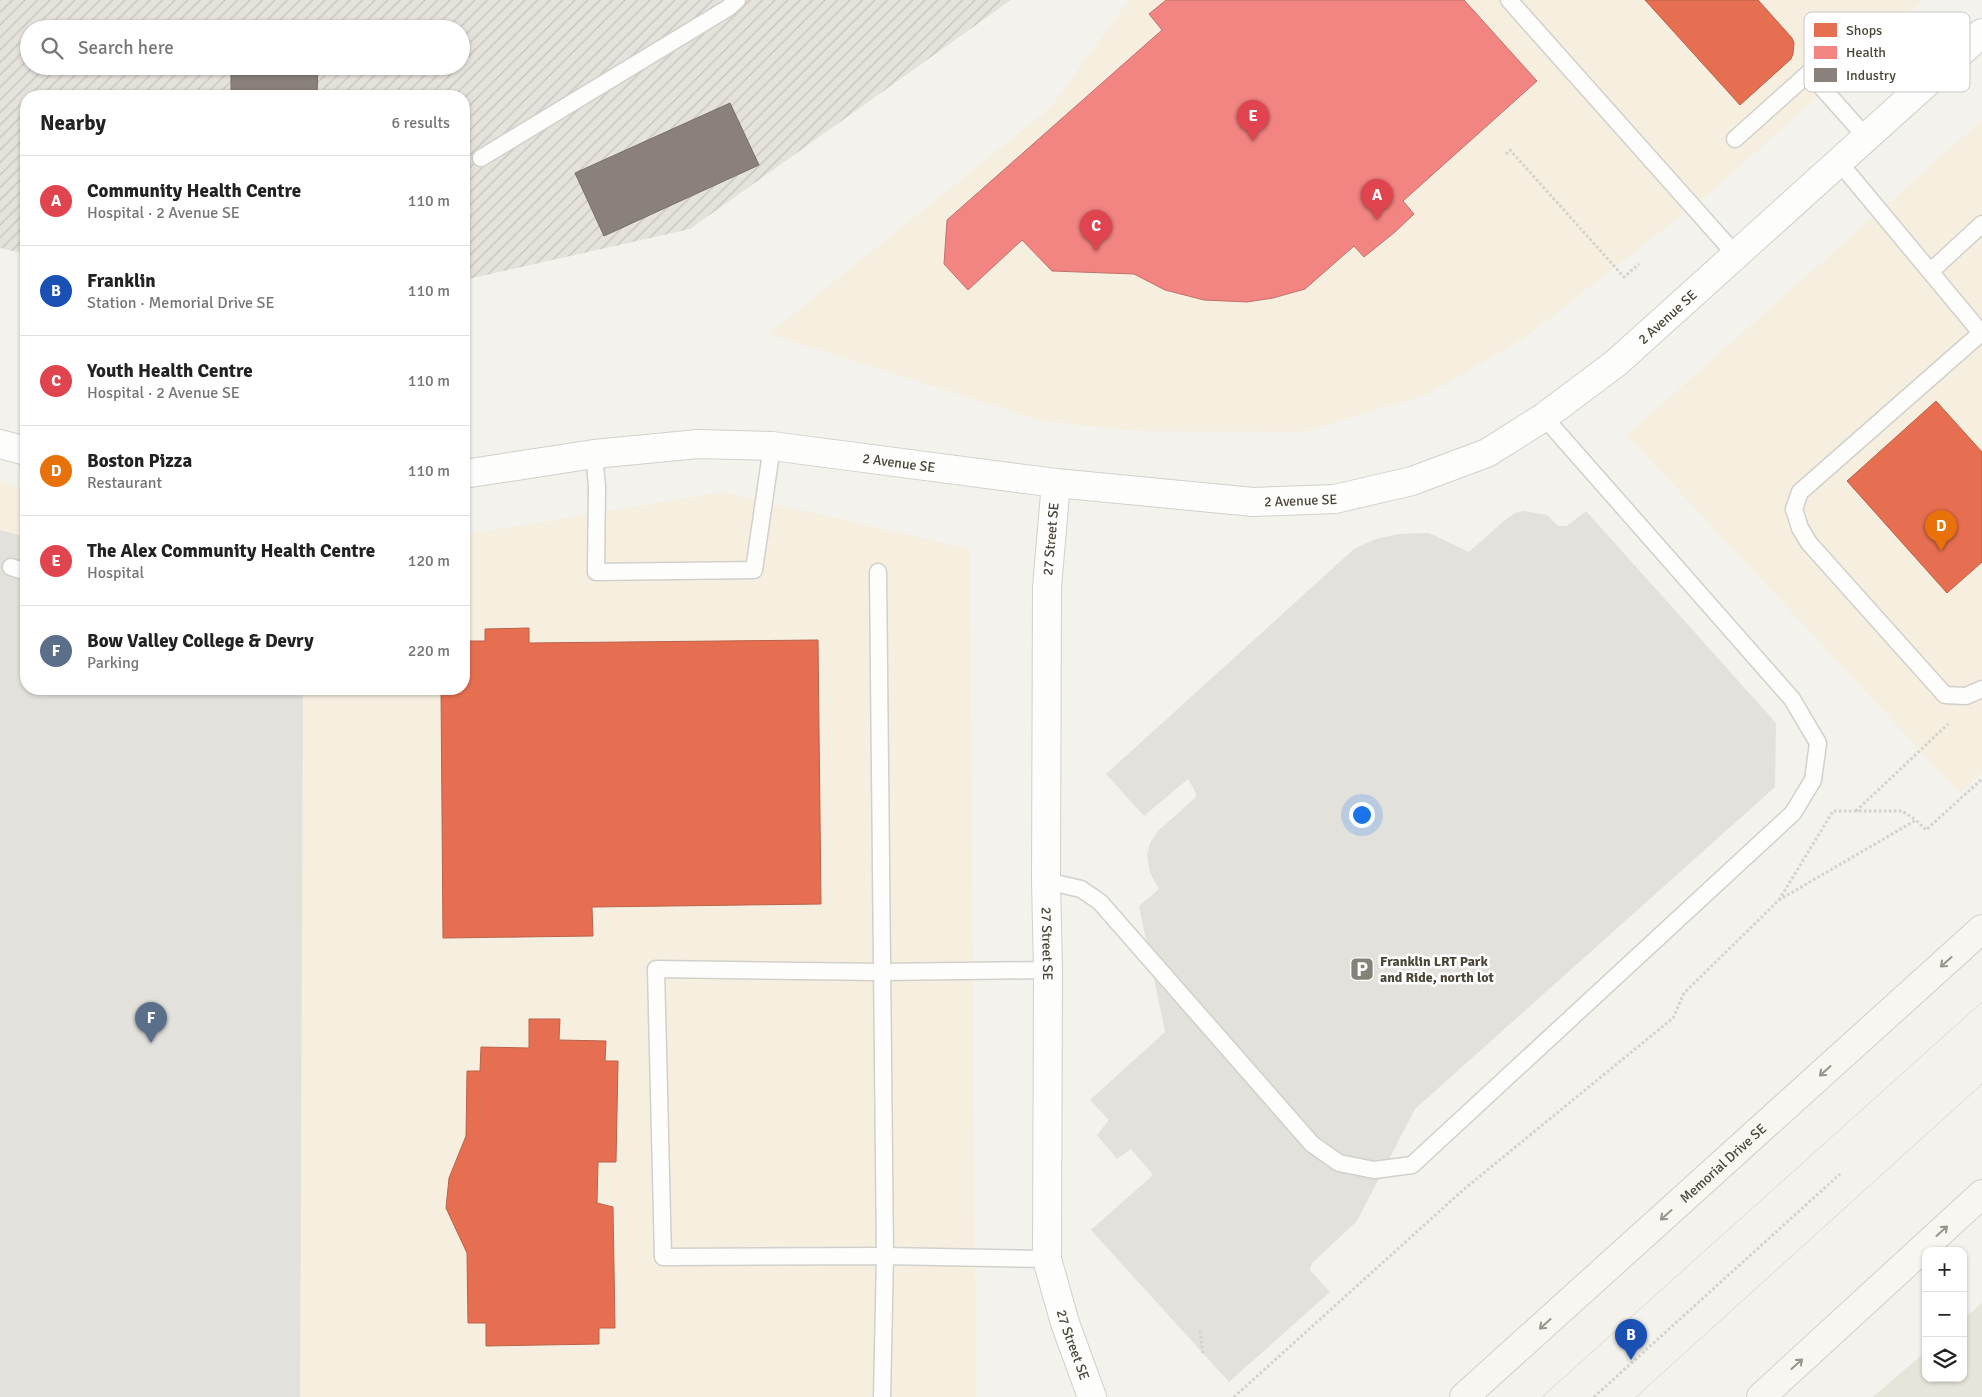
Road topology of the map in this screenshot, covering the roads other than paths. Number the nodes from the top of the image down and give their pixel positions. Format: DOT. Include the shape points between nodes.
graph roads {
  1 [pos="737,0"];
  2 [pos="1509,0"];
  3 [pos="1982,33"];
  4 [pos="1970,44"];
  5 [pos="1804,77"];
  6 [pos="1826,92"];
  7 [pos="1916,92"];
  8 [pos="1866,137"];
  9 [pos="1735,139"];
  10 [pos="481,158"];
  11 [pos="1839,162"];
  12 [pos="1982,224"];
  13 [pos="1736,255"];
  14 [pos="1931,270"];
  15 [pos="1981,334"];
  16 [pos="1544,417"];
  17 [pos="0,444"];
  18 [pos="772,446"];
  19 [pos="20,449"];
  20 [pos="594,454"];
  21 [pos="470,473"];
  22 [pos="1056,483"];
  23 [pos="878,572"];
  24 [pos="1982,689"];
  25 [pos="1046,881"];
  26 [pos="1982,929"];
  27 [pos="1048,970"];
  28 [pos="882,972"];
  29 [pos="1982,1194"];
  30 [pos="885,1256"];
  31 [pos="1047,1259"];
  32 [pos="882,1397"];
  33 [pos="1092,1397"];
  34 [pos="1464,1397"];
  35 [pos="1761,1397"];
  1 -- 10 [label="lane"];
  2 -- 13 [label="lane"];
  3 -- 4 [label="street, 2 Avenue SE"];
  5 -- 9 [label="lane"];
  6 -- 8 [label="lane"];
  7 -- 8 [label="street, 2 Avenue SE"];
  8 -- 11 [label="street, 2 Avenue SE"];
  11 -- 13 [label="street, 2 Avenue SE"];
  11 -- 14 [label="lane"];
  12 -- 14 [label="lane"];
  13 -- 16 [label="street, 2 Avenue SE" via="1616,363"];
  14 -- 15 [label="lane"];
  15 -- 24 [label="lane" via="1800,492 1794,509 1809,543 1944,695 1966,696"];
  16 -- 22 [label="street, 2 Avenue SE" via="1487,453 1412,481 1335,499 1253,502"];
  16 -- 25 [label="lane" via="1792,698 1818,743 1813,780 1794,813 1412,1165 1374,1170 1339,1163 1312,1144 1100,902 1081,889"];
  17 -- 19 [label="street"];
  18 -- 20 [label="street, 2 Avenue SE" via="698,444"];
  18 -- 20 [label="lane" via="754,570 596,572"];
  18 -- 22 [label="street, 2 Avenue SE"];
  20 -- 21 [label="street, 2 Avenue SE"];
  22 -- 25 [label="street, 27 Street SE" via="1047,587"];
  23 -- 28 [label="lane"];
  25 -- 27 [label="street, 27 Street SE"];
  26 -- 34 [label="main road, Memorial Drive SE, one-way"];
  27 -- 28 [label="lane"];
  27 -- 31 [label="street, 27 Street SE"];
  28 -- 30 [label="lane"];
  28 -- 30 [label="lane" via="656,969 663,1256"];
  35 -- 29 [label="main road, one-way"];
  30 -- 31 [label="lane"];
  30 -- 32 [label="lane"];
  31 -- 33 [label="street, 27 Street SE" via="1065,1323"];
}
